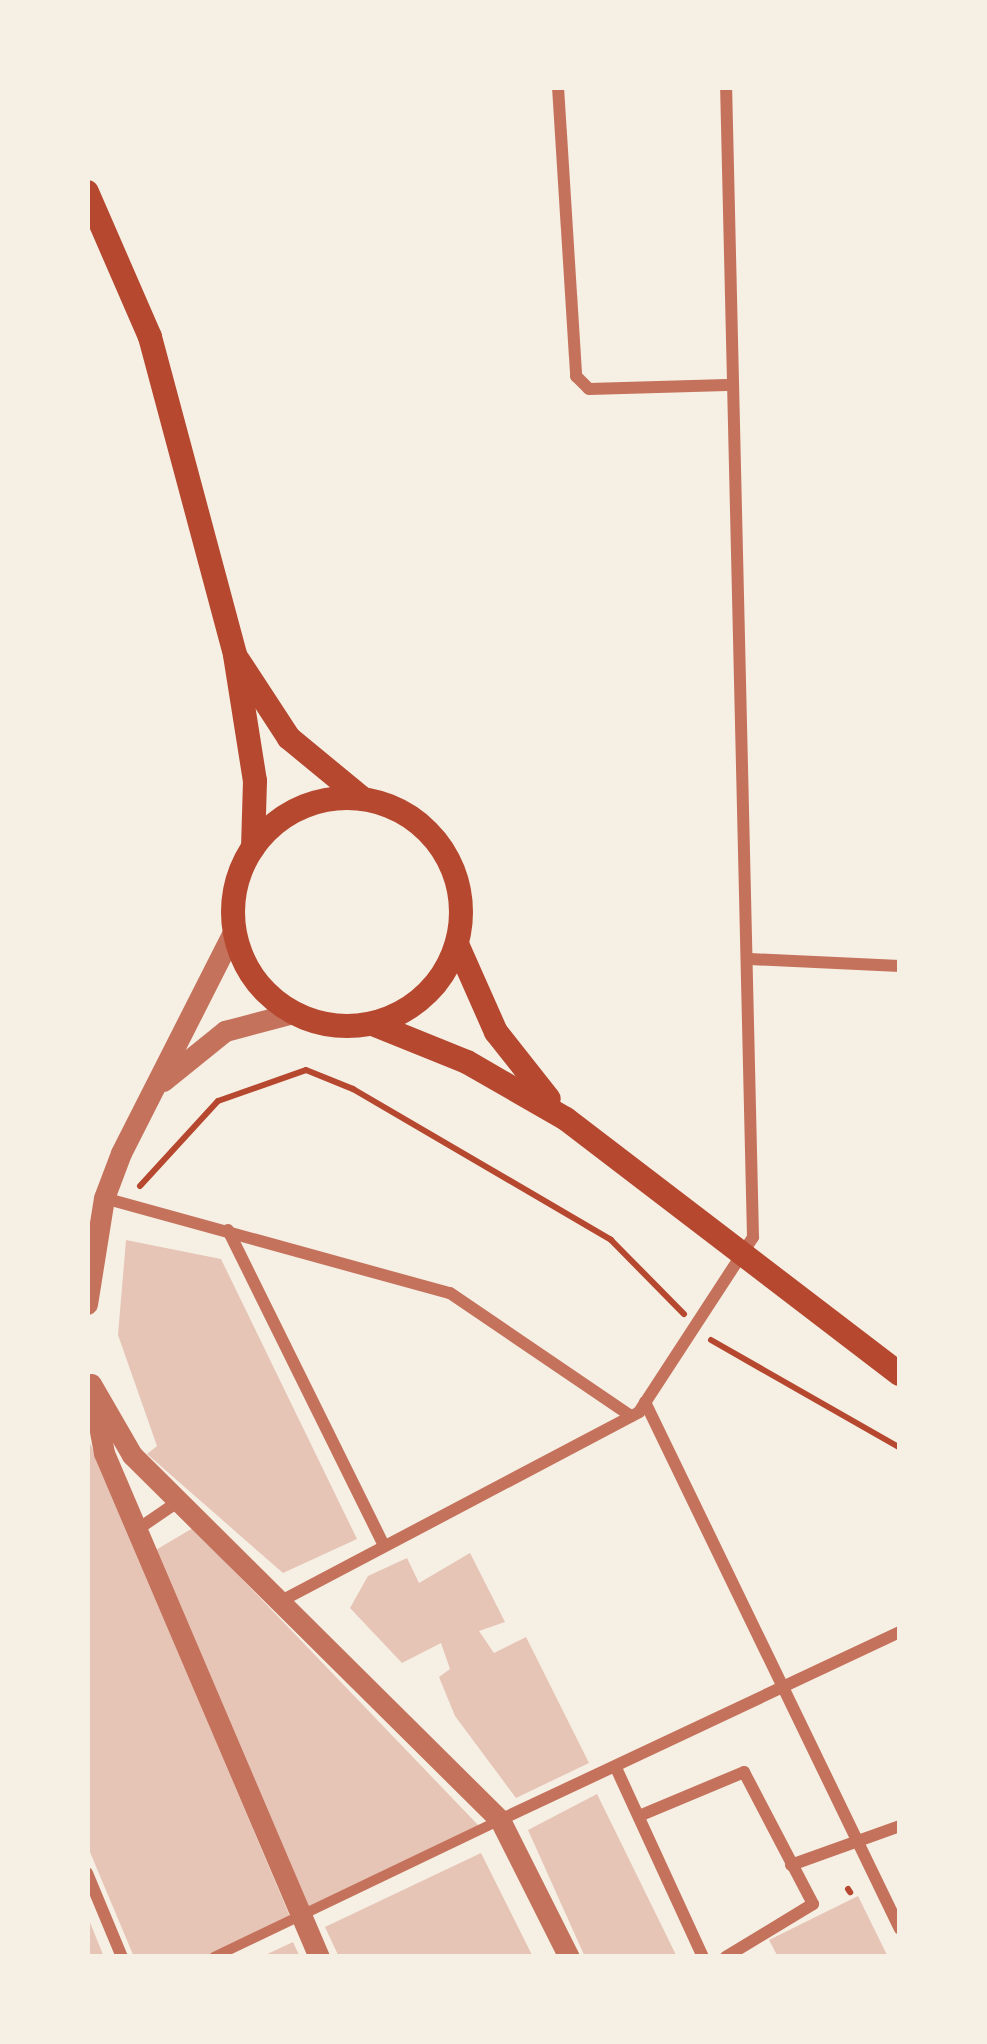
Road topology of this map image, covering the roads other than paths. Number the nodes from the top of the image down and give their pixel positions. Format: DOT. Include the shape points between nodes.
graph roads {
  1 [pos="558,87"];
  2 [pos="726,87"];
  3 [pos="87,192"];
  4 [pos="727,385"];
  5 [pos="235,655"];
  6 [pos="363,800"];
  7 [pos="253,848"];
  8 [pos="234,930"];
  9 [pos="457,944"];
  10 [pos="750,958"];
  11 [pos="900,966"];
  12 [pos="293,1013"];
  13 [pos="373,1024"];
  14 [pos="158,1086"];
  15 [pos="566,1120"];
  16 [pos="104,1198"];
  17 [pos="228,1230"];
  18 [pos="746,1253"];
  19 [pos="87,1304"];
  20 [pos="900,1374"];
  21 [pos="89,1380"];
  22 [pos="645,1402"];
  23 [pos="631,1416"];
  24 [pos="180,1501"];
  25 [pos="138,1529"];
  26 [pos="385,1545"];
  27 [pos="283,1600"];
  28 [pos="900,1633"];
  29 [pos="785,1690"];
  30 [pos="616,1771"];
  31 [pos="638,1816"];
  32 [pos="500,1820"];
  33 [pos="900,1826"];
  34 [pos="855,1838"];
  35 [pos="791,1865"];
  36 [pos="87,1873"];
  37 [pos="303,1917"];
  38 [pos="900,1929"];
  39 [pos="122,1957"];
  40 [pos="214,1957"];
  41 [pos="319,1957"];
  42 [pos="569,1957"];
  43 [pos="703,1957"];
  44 [pos="726,1957"];
  1 -- 4 [label="street" via="576,376 589,389"];
  2 -- 4 [label="street"];
  3 -- 5 [label="main road" via="150,337"];
  4 -- 10 [label="street"];
  5 -- 6 [label="main road" via="290,738"];
  5 -- 7 [label="main road" via="254,768"];
  6 -- 7 [label="main road" via="301,808"];
  6 -- 9 [label="main road" via="408,816 443,850 461,895"];
  7 -- 8 [label="main road" via="236,888"];
  8 -- 12 [label="main road" via="254,979"];
  8 -- 14 [label="street"];
  9 -- 13 [label="main road" via="435,986"];
  9 -- 15 [label="main road" via="496,1032"];
  10 -- 11 [label="street"];
  10 -- 18 [label="street" via="758,1216"];
  12 -- 13 [label="main road" via="332,1026"];
  12 -- 14 [label="street" via="225,1031"];
  13 -- 15 [label="main road" via="466,1062"];
  14 -- 16 [label="street"];
  15 -- 18 [label="main road"];
  16 -- 17 [label="street"];
  16 -- 19 [label="street"];
  17 -- 23 [label="street" via="450,1293"];
  17 -- 26 [label="street"];
  18 -- 20 [label="main road"];
  18 -- 22 [label="street"];
  21 -- 24 [label="street" via="132,1455"];
  21 -- 25 [label="street" via="104,1453"];
  22 -- 23 [label="street"];
  22 -- 29 [label="street"];
  23 -- 26 [label="street"];
  24 -- 25 [label="street"];
  24 -- 27 [label="street"];
  25 -- 37 [label="street"];
  26 -- 27 [label="street"];
  27 -- 32 [label="street"];
  28 -- 29 [label="street"];
  29 -- 30 [label="street"];
  29 -- 34 [label="street"];
  30 -- 31 [label="street"];
  30 -- 32 [label="street"];
  31 -- 35 [label="street" via="744,1772"];
  31 -- 43 [label="street"];
  32 -- 37 [label="street"];
  32 -- 42 [label="street"];
  33 -- 34 [label="street"];
  34 -- 35 [label="street"];
  34 -- 38 [label="street"];
  35 -- 44 [label="street" via="813,1904"];
  36 -- 39 [label="street"];
  37 -- 40 [label="street"];
  37 -- 41 [label="street"];
}
